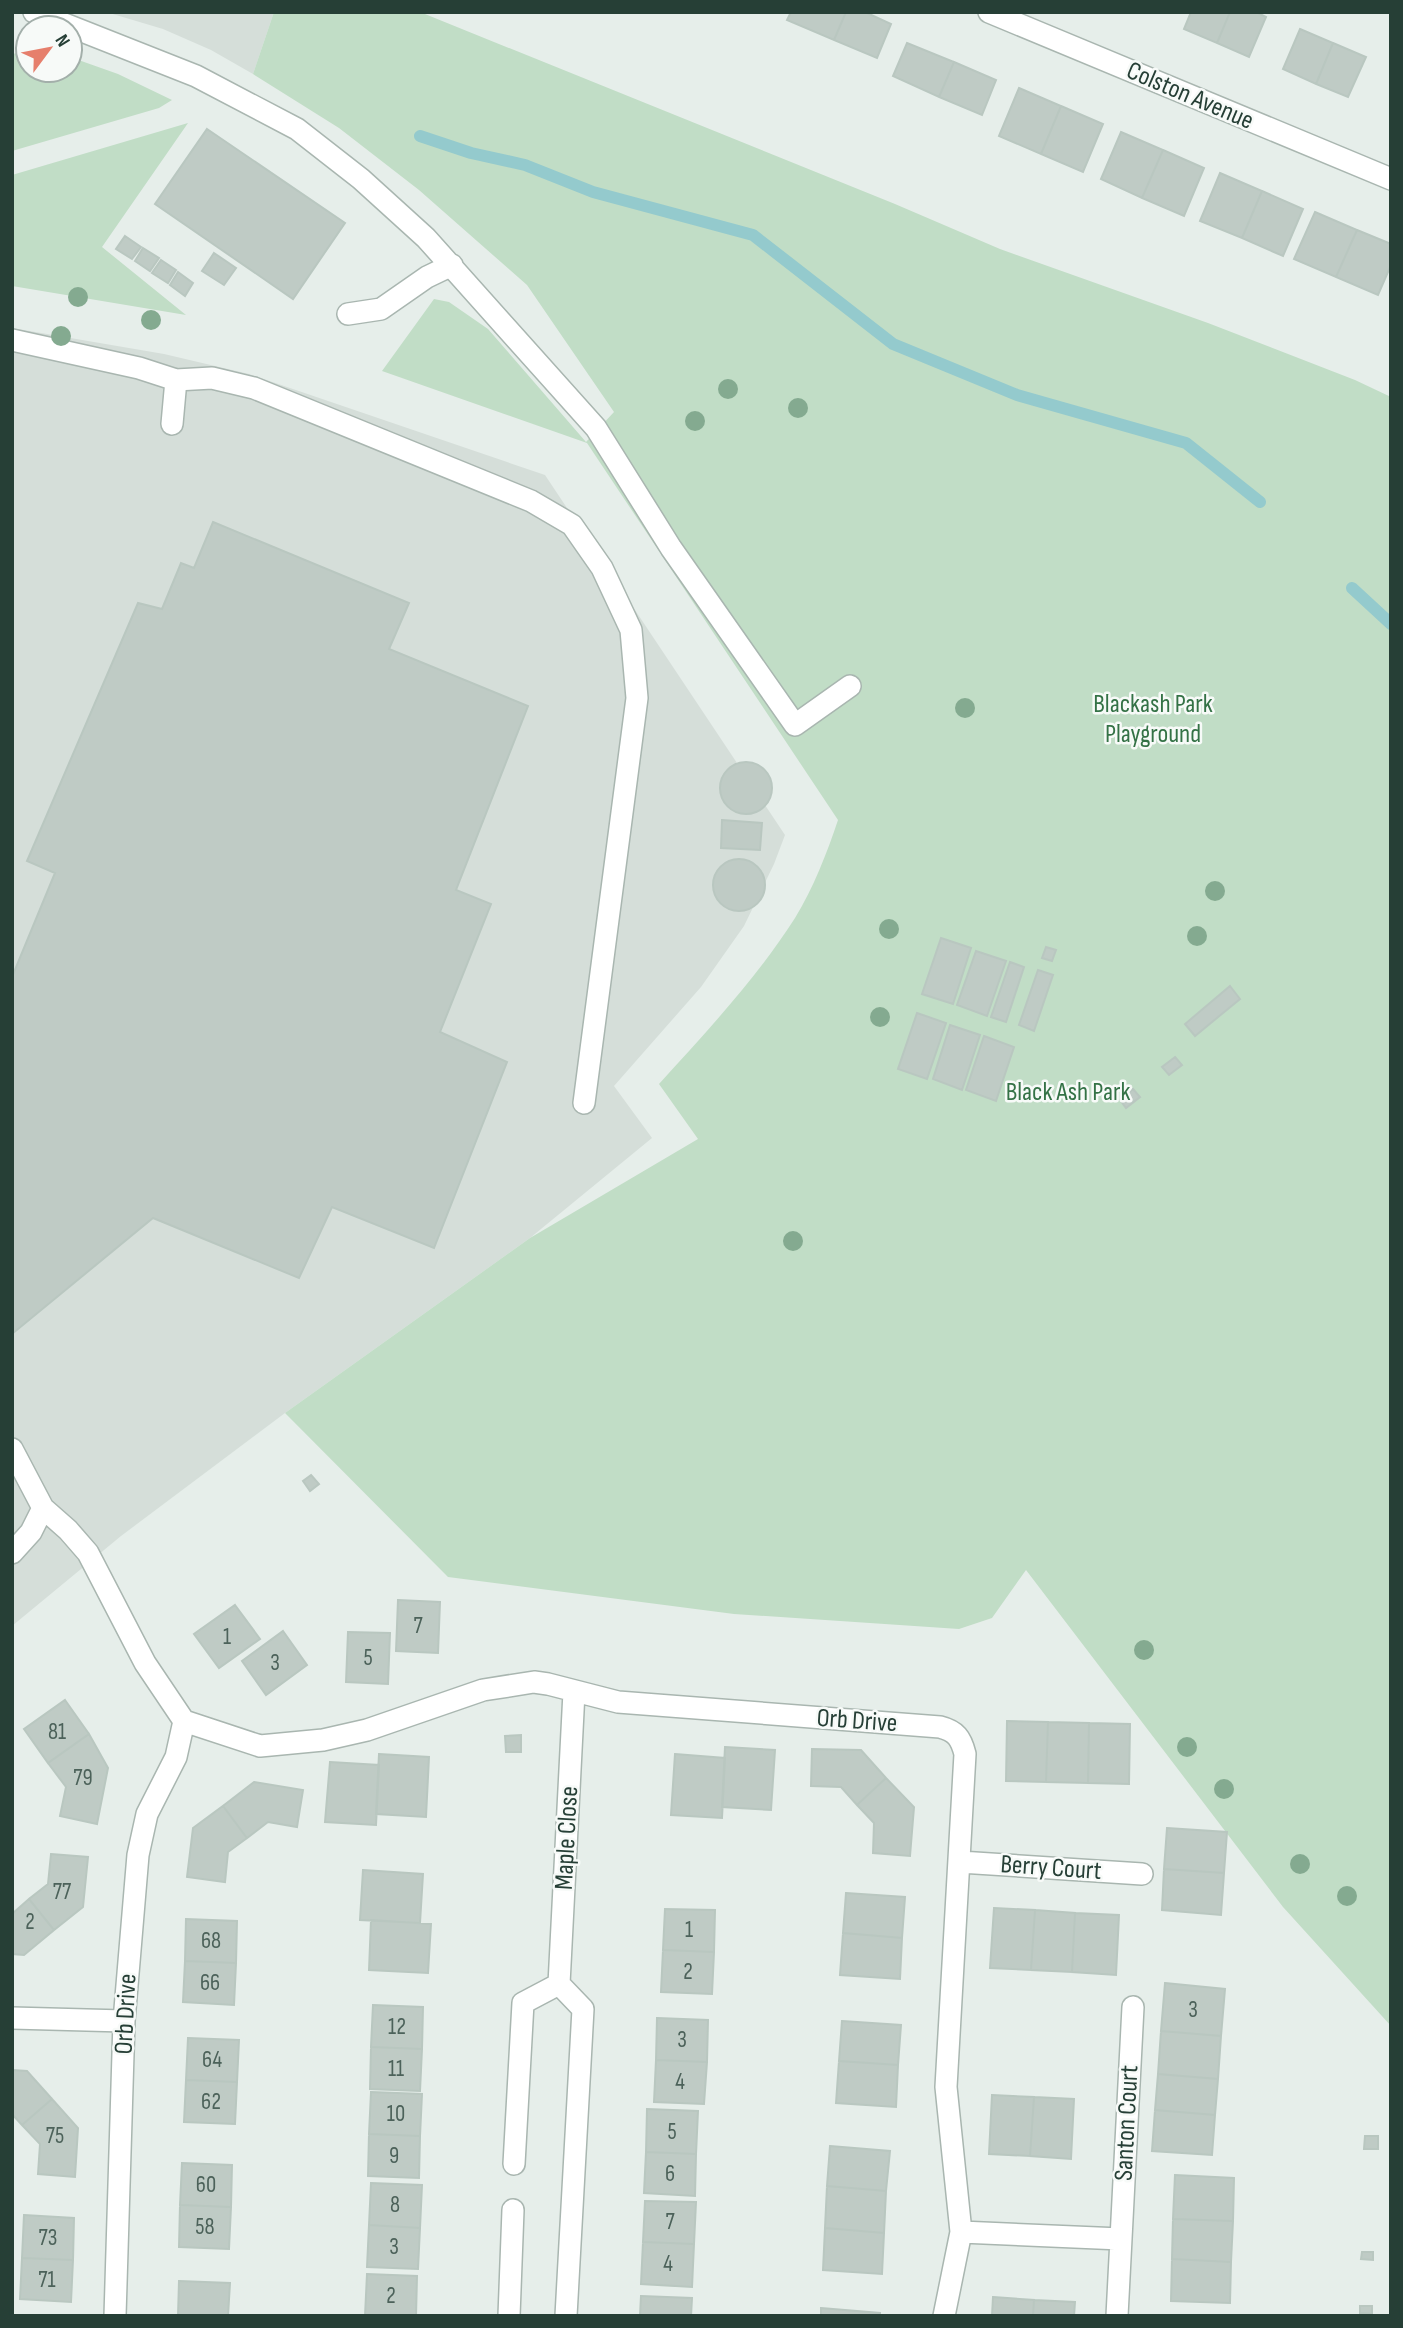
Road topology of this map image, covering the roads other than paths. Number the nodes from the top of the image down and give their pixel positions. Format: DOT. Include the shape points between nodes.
graph roads {
  1 [pos="34,12"];
  2 [pos="989,12"];
  3 [pos="1391,179"];
  4 [pos="452,265"];
  5 [pos="348,314"];
  6 [pos="12,340"];
  7 [pos="176,380"];
  8 [pos="172,424"];
  9 [pos="850,687"];
  10 [pos="584,1103"];
  11 [pos="12,1449"];
  12 [pos="43,1508"];
  13 [pos="12,1553"];
  14 [pos="574,1692"];
  15 [pos="184,1721"];
  16 [pos="960,1861"];
  17 [pos="1142,1874"];
  18 [pos="559,1984"];
  19 [pos="1133,2007"];
  20 [pos="12,2018"];
  21 [pos="124,2021"];
  22 [pos="514,2164"];
  23 [pos="513,2210"];
  24 [pos="961,2232"];
  25 [pos="1121,2239"];
  26 [pos="115,2316"];
  27 [pos="509,2316"];
  28 [pos="566,2316"];
  29 [pos="944,2316"];
  30 [pos="1117,2316"];
  1 -- 4 [label="street" via="196,75 297,129 361,179"];
  2 -- 3 [label="street, Colston Avenue"];
  4 -- 5 [label="street" via="381,309"];
  4 -- 9 [label="street" via="596,428 671,548 794,724"];
  6 -- 7 [label="street"];
  7 -- 8 [label="street"];
  7 -- 10 [label="street" via="212,378 254,388 531,500 572,524 602,568 631,630 637,698"];
  11 -- 12 [label="street"];
  12 -- 13 [label="street" via="31,1532"];
  12 -- 15 [label="street" via="88,1553 145,1663"];
  14 -- 15 [label="street, Orb Drive" via="534,1682 483,1690 367,1730 260,1746"];
  14 -- 16 [label="street, Orb Drive" via="618,1702 952,1730 965,1754"];
  14 -- 18 [label="street, Maple Close"];
  15 -- 21 [label="street, Orb Drive" via="176,1757 147,1814 138,1855"];
  16 -- 17 [label="street, Berry Court"];
  16 -- 24 [label="street, Orb Drive" via="946,2087"];
  18 -- 22 [label="street" via="523,2003"];
  18 -- 28 [label="street" via="583,2009"];
  19 -- 25 [label="street, Santon Court"];
  20 -- 21 [label="street"];
  21 -- 26 [label="street, Orb Drive"];
  23 -- 27 [label="street"];
  24 -- 25 [label="street"];
  24 -- 29 [label="street, Orb Drive"];
  25 -- 30 [label="street, Santon Court"];
}
